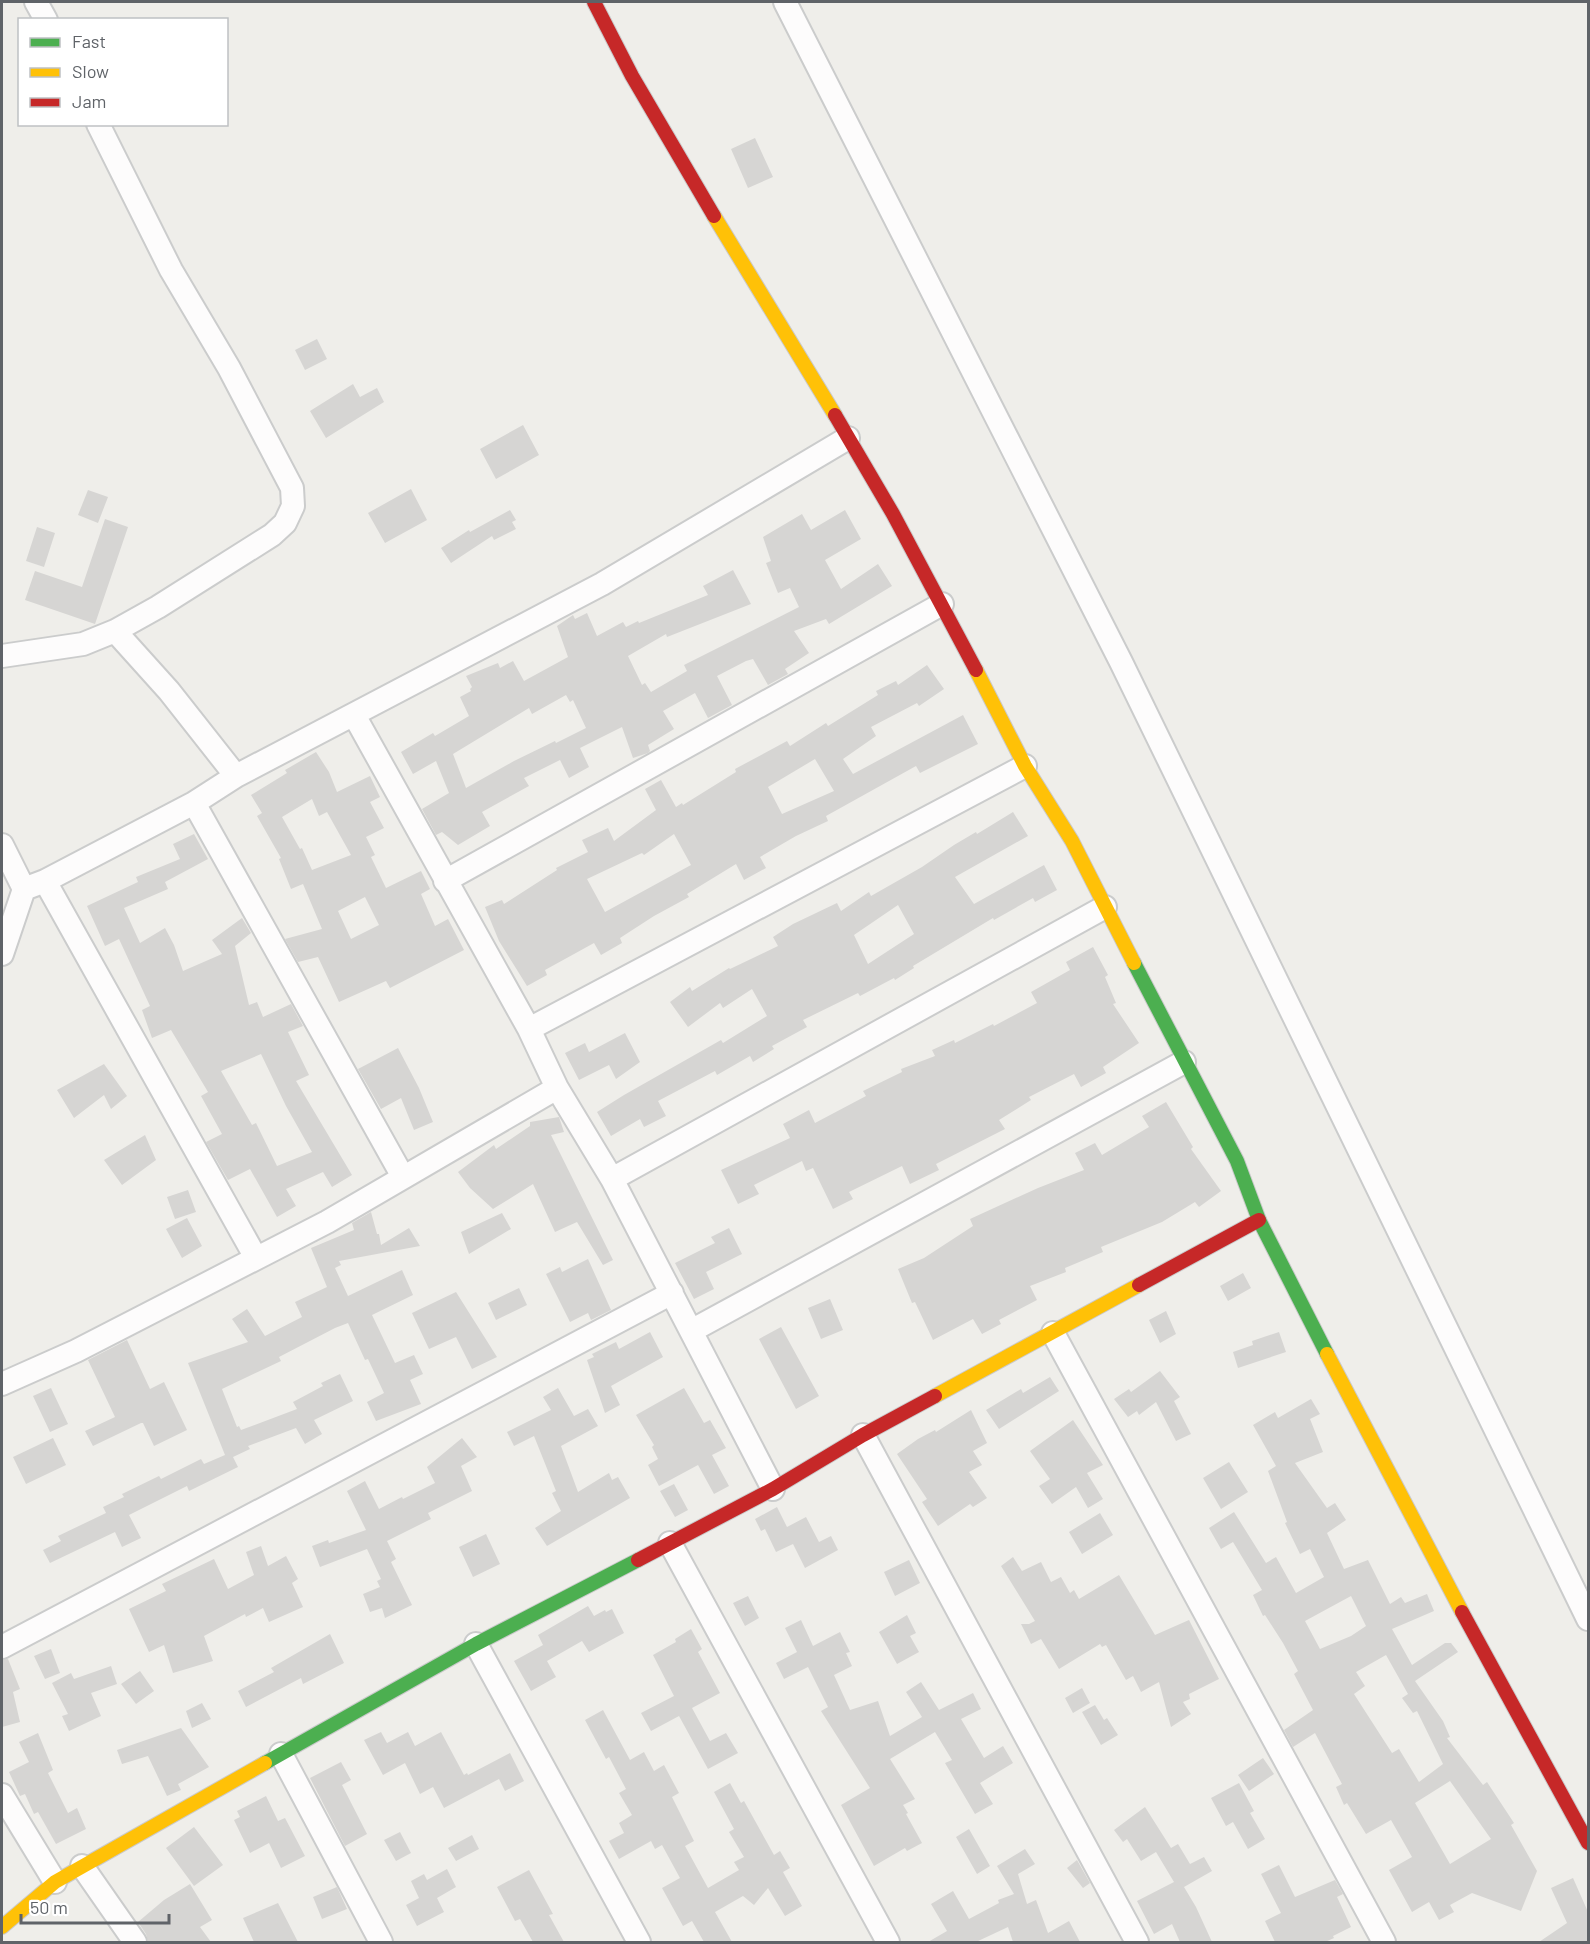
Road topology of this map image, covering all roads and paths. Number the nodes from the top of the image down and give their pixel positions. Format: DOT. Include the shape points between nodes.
graph roads {
  1 [pos="36,2"];
  2 [pos="594,2"];
  3 [pos="785,2"];
  4 [pos="45,18"];
  5 [pos="99,126"];
  6 [pos="848,438"];
  7 [pos="942,603"];
  8 [pos="115,631"];
  9 [pos="2,656"];
  10 [pos="354,715"];
  11 [pos="1025,766"];
  12 [pos="236,776"];
  13 [pos="194,803"];
  14 [pos="2,845"];
  15 [pos="45,881"];
  16 [pos="445,881"];
  17 [pos="24,889"];
  18 [pos="1105,907"];
  19 [pos="2,954"];
  20 [pos="529,1029"];
  21 [pos="1184,1062"];
  22 [pos="557,1088"];
  23 [pos="403,1177"];
  24 [pos="612,1179"];
  25 [pos="1259,1220"];
  26 [pos="256,1258"];
  27 [pos="672,1293"];
  28 [pos="691,1331"];
  29 [pos="1053,1333"];
  30 [pos="2,1384"];
  31 [pos="862,1435"];
  32 [pos="773,1489"];
  33 [pos="670,1543"];
  34 [pos="1588,1618"];
  35 [pos="476,1644"];
  36 [pos="2,1647"];
  37 [pos="281,1754"];
  38 [pos="2,1794"];
  39 [pos="1588,1843"];
  40 [pos="82,1866"];
  41 [pos="56,1882"];
  42 [pos="2,1927"];
  43 [pos="135,1942"];
  44 [pos="381,1942"];
  45 [pos="639,1942"];
  46 [pos="888,1942"];
  47 [pos="1137,1942"];
  48 [pos="1384,1942"];
  1 -- 4 [label="street"];
  2 -- 6 [label="street" via="637,86"];
  3 -- 34 [label="street" via="1121,662"];
  5 -- 8 [label="street" via="171,270 229,368 292,488 293,506 285,523 272,535"];
  6 -- 7 [label="street"];
  6 -- 10 [label="street" via="602,584"];
  7 -- 11 [label="street"];
  7 -- 16 [label="street"];
  8 -- 9 [label="street" via="83,644"];
  8 -- 12 [label="street" via="169,691"];
  10 -- 12 [label="street"];
  10 -- 16 [label="street"];
  11 -- 18 [label="street" via="1072,841"];
  11 -- 20 [label="street"];
  12 -- 13 [label="street"];
  13 -- 15 [label="street"];
  13 -- 23 [label="street"];
  14 -- 17 [label="street"];
  15 -- 17 [label="street"];
  15 -- 26 [label="street"];
  16 -- 20 [label="street"];
  17 -- 19 [label="street"];
  18 -- 21 [label="street"];
  18 -- 24 [label="street"];
  20 -- 22 [label="street"];
  21 -- 25 [label="street" via="1237,1161"];
  21 -- 28 [label="street"];
  22 -- 23 [label="street"];
  22 -- 24 [label="street"];
  23 -- 26 [label="street"];
  24 -- 27 [label="street"];
  25 -- 29 [label="street"];
  25 -- 39 [label="street" via="1489,1664"];
  26 -- 30 [label="street" via="76,1351"];
  27 -- 28 [label="street"];
  27 -- 36 [label="street"];
  28 -- 32 [label="street"];
  29 -- 31 [label="street"];
  29 -- 48 [label="street"];
  31 -- 32 [label="street"];
  31 -- 47 [label="street"];
  32 -- 33 [label="street"];
  33 -- 35 [label="street"];
  33 -- 46 [label="street"];
  35 -- 37 [label="street"];
  35 -- 45 [label="street"];
  37 -- 40 [label="street"];
  37 -- 44 [label="street"];
  38 -- 41 [label="street"];
  40 -- 41 [label="street"];
  40 -- 43 [label="street"];
  41 -- 42 [label="street"];
}
